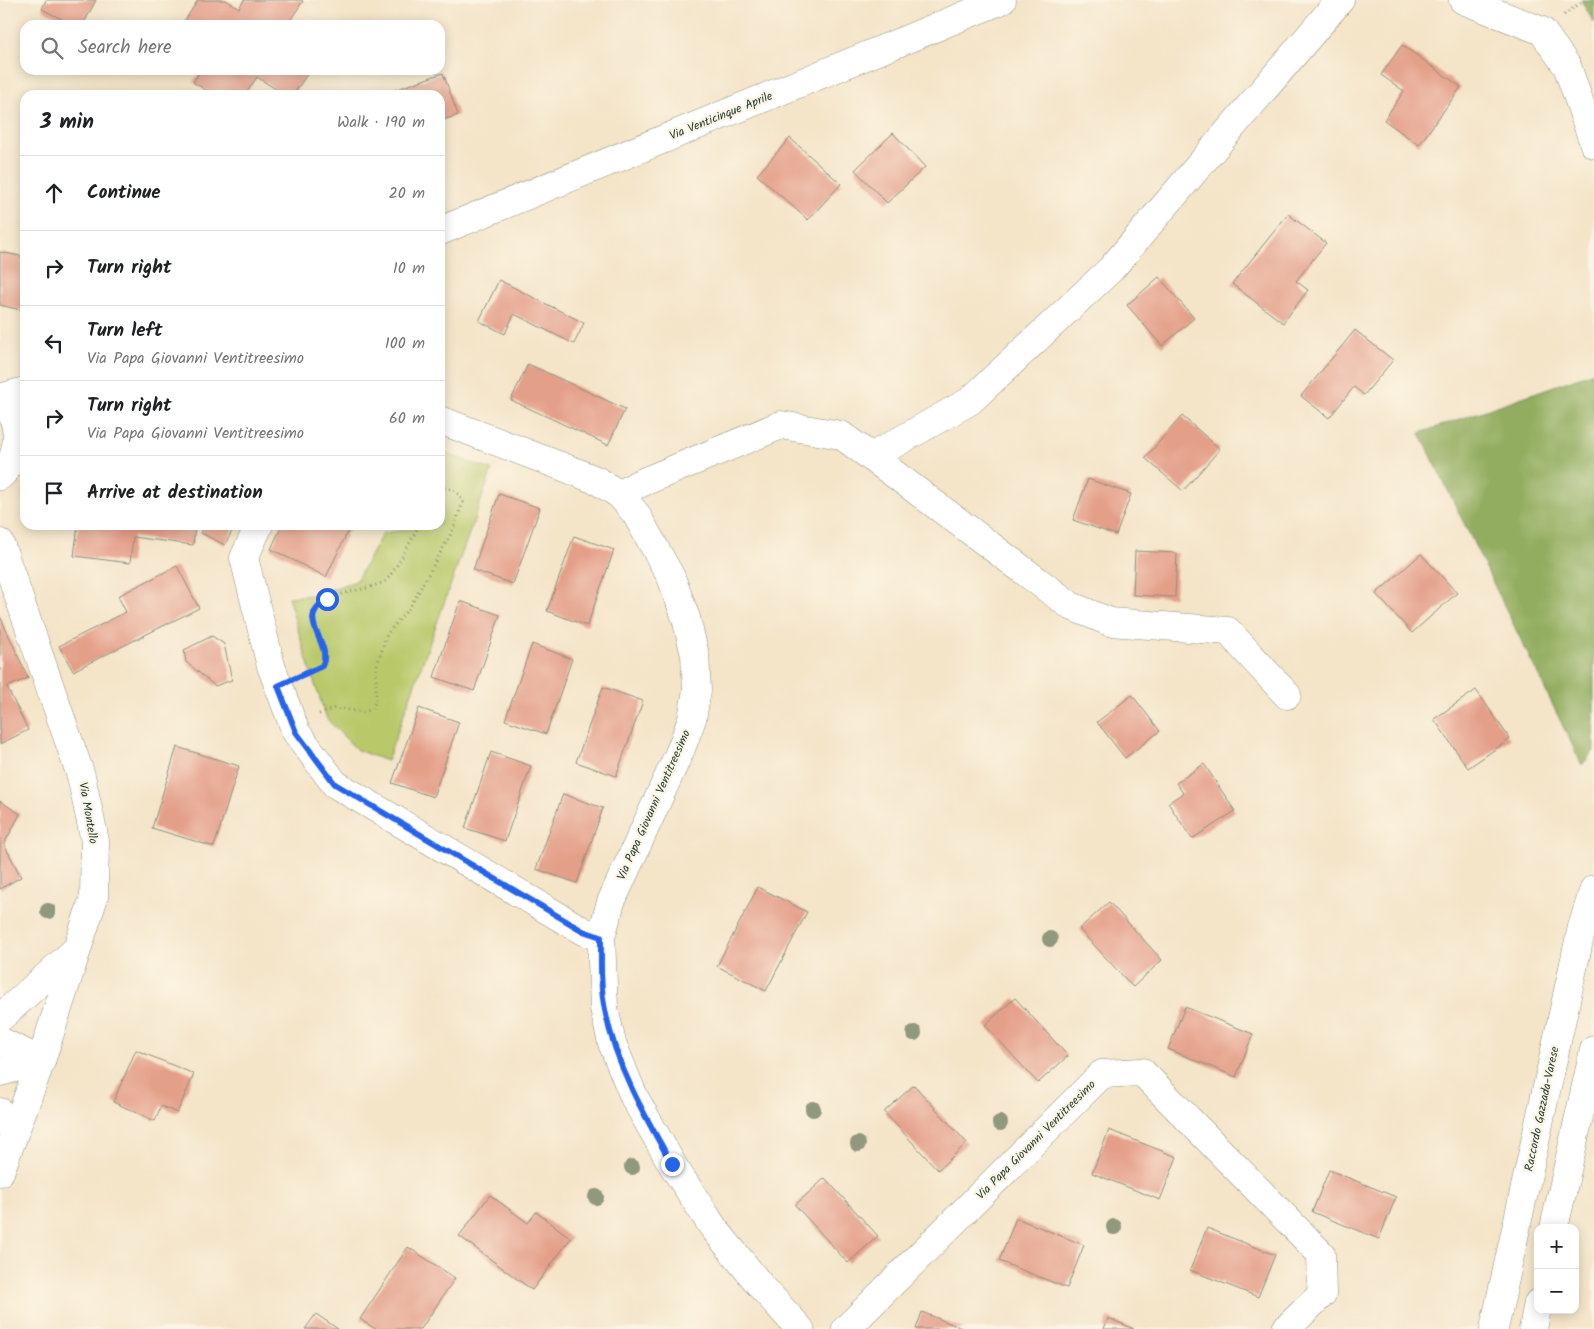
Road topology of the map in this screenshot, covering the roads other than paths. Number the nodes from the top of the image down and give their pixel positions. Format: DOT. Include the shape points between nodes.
graph roads {
  1 [pos="1002,0"];
  2 [pos="1340,0"];
  3 [pos="1463,0"];
  4 [pos="1594,144"];
  5 [pos="445,229"];
  6 [pos="20,392"];
  7 [pos="0,398"];
  8 [pos="445,422"];
  9 [pos="20,444"];
  10 [pos="871,456"];
  11 [pos="0,476"];
  12 [pos="620,495"];
  13 [pos="257,530"];
  14 [pos="0,543"];
  15 [pos="1287,695"];
  16 [pos="1594,889"];
  17 [pos="601,937"];
  18 [pos="78,948"];
  19 [pos="0,1018"];
  20 [pos="0,1040"];
  21 [pos="1594,1050"];
  22 [pos="41,1062"];
  23 [pos="0,1072"];
  24 [pos="7,1122"];
  25 [pos="0,1172"];
  26 [pos="1555,1224"];
  27 [pos="1536,1314"];
  28 [pos="800,1329"];
  29 [pos="846,1329"];
  30 [pos="1286,1329"];
  31 [pos="1494,1329"];
  32 [pos="1533,1329"];
  1 -- 5 [label="main road, Via Venticinque Aprile"];
  2 -- 10 [label="main road" via="1111,269 970,401"];
  3 -- 4 [label="main road" via="1542,32 1567,66"];
  6 -- 7 [label="main road"];
  7 -- 9 [label="main road" via="11,413"];
  8 -- 12 [label="main road, Via Papa Giovanni Ventitreesimo" via="598,481"];
  9 -- 11 [label="main road"];
  10 -- 12 [label="main road" via="841,435 781,426 636,485"];
  10 -- 15 [label="main road" via="1071,606 1110,622 1228,631"];
  12 -- 17 [label="main road, Via Papa Giovanni Ventitreesimo" via="636,514 671,577 695,655 697,690 692,719 681,749 611,902"];
  13 -- 17 [label="main road" via="244,558 271,666 296,732 335,784 583,931"];
  14 -- 18 [label="main road, Via Montello" via="81,776 95,841 94,897"];
  16 -- 31 [label="main road, Raccordo Gazzada-Varese" via="1582,927"];
  17 -- 28 [label="main road, Via Papa Giovanni Ventitreesimo" via="604,1008 612,1043 634,1097 713,1227"];
  18 -- 19 [label="main road"];
  18 -- 22 [label="main road, Via Montello"];
  20 -- 22 [label="main road"];
  21 -- 26 [label="main road"];
  22 -- 23 [label="main road"];
  22 -- 24 [label="main road, Via Montello"];
  24 -- 25 [label="main road, Via Montello"];
  27 -- 32 [label="main road"];
  29 -- 30 [label="main road, Via Papa Giovanni Ventitreesimo" via="1102,1074 1142,1072 1321,1254 1322,1294"];
}
